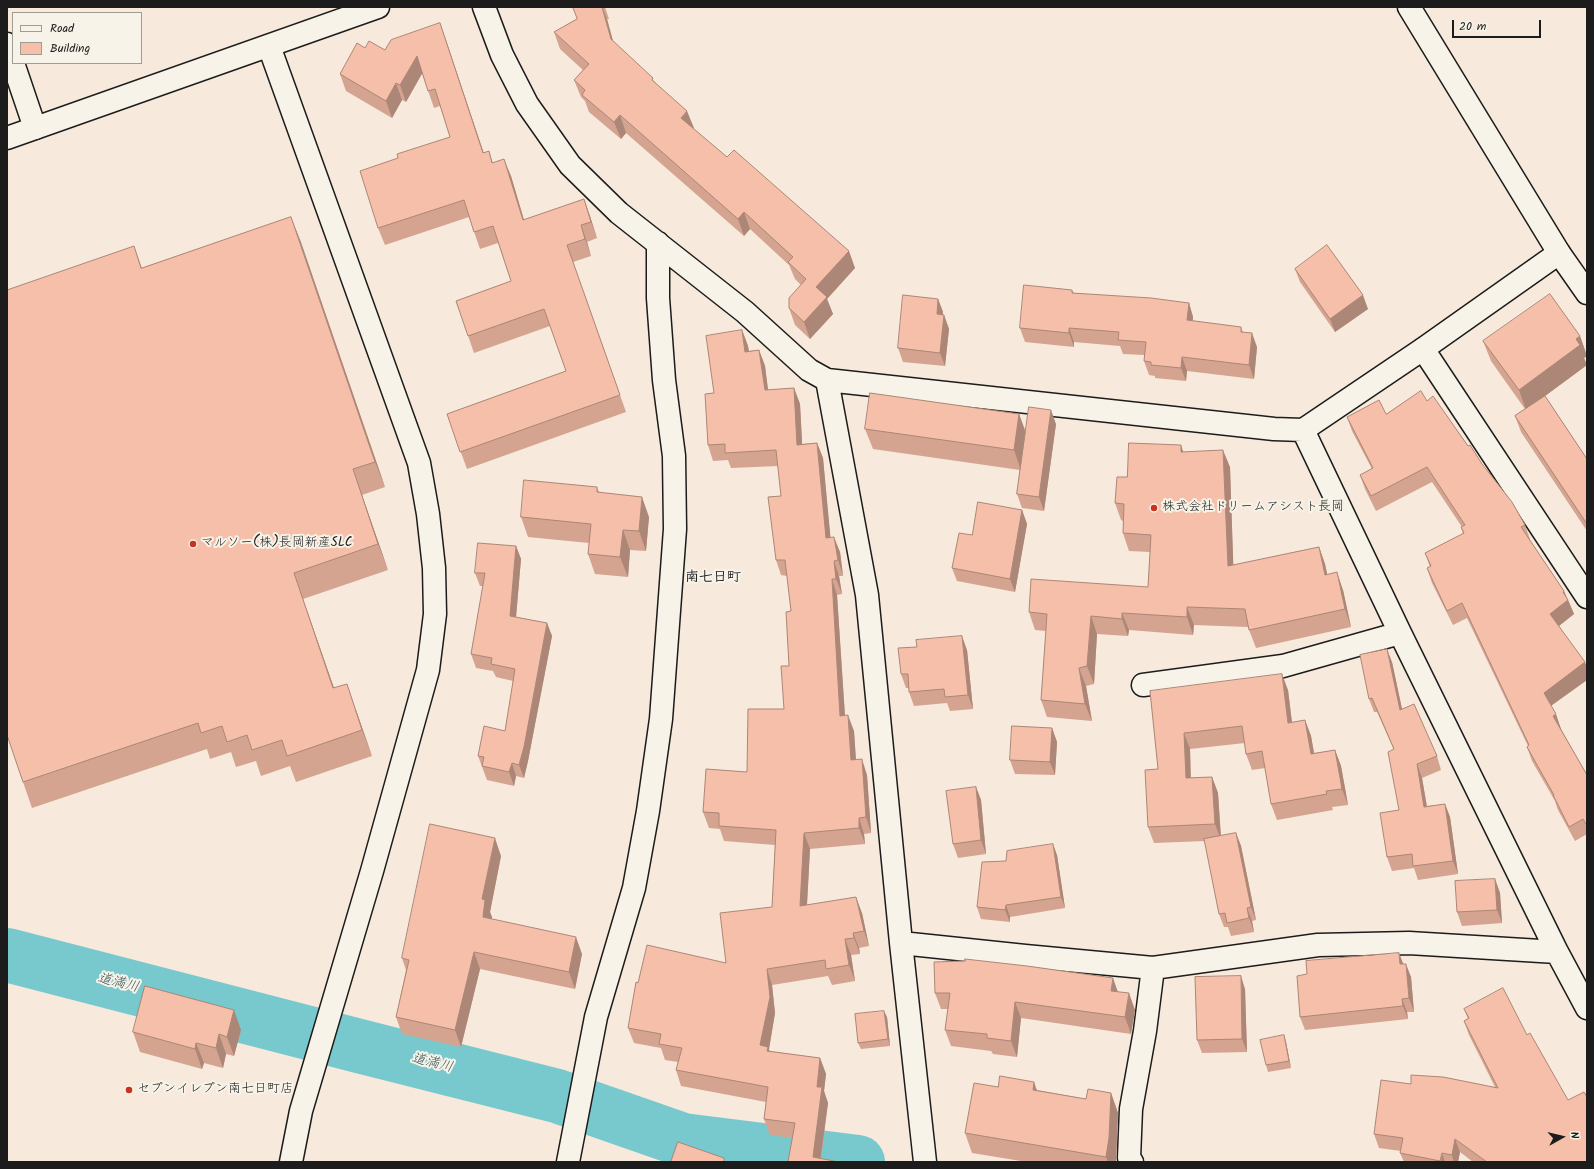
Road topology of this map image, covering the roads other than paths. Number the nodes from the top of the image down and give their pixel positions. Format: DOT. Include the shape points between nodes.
graph roads {
  1 [pos="378,7"];
  2 [pos="484,7"];
  3 [pos="1409,7"];
  4 [pos="7,44"];
  5 [pos="269,46"];
  6 [pos="12,59"];
  7 [pos="14,64"];
  8 [pos="35,128"];
  9 [pos="7,138"];
  10 [pos="658,243"];
  11 [pos="1559,253"];
  12 [pos="1587,293"];
  13 [pos="1423,349"];
  14 [pos="827,380"];
  15 [pos="1303,430"];
  16 [pos="1587,597"];
  17 [pos="1400,633"];
  18 [pos="1143,685"];
  19 [pos="901,943"];
  20 [pos="1557,952"];
  21 [pos="1153,968"];
  22 [pos="1587,1008"];
  23 [pos="292,1162"];
  24 [pos="568,1162"];
  25 [pos="925,1162"];
  26 [pos="1132,1162"];
  1 -- 5 [label="street"];
  2 -- 10 [label="street" via="502,55 527,104 570,165 619,212"];
  3 -- 11 [label="street"];
  4 -- 6 [label="street"];
  5 -- 8 [label="street"];
  5 -- 23 [label="street" via="419,463 434,568 435,614 428,670 301,1111"];
  7 -- 8 [label="street"];
  8 -- 9 [label="street"];
  10 -- 14 [label="street" via="745,312 809,370"];
  10 -- 24 [label="street" via="658,298 664,380 674,456 675,529 660,719 648,811 634,888 596,1017"];
  11 -- 12 [label="street"];
  11 -- 13 [label="street"];
  13 -- 15 [label="street"];
  13 -- 16 [label="street"];
  14 -- 15 [label="street"];
  14 -- 19 [label="street" via="867,595"];
  15 -- 17 [label="street"];
  17 -- 18 [label="street" via="1283,666"];
  17 -- 20 [label="street"];
  19 -- 21 [label="street"];
  19 -- 25 [label="street"];
  20 -- 21 [label="street" via="1409,943 1318,945"];
  20 -- 22 [label="street"];
  21 -- 26 [label="street" via="1145,1032 1131,1108 1129,1158"];
}
